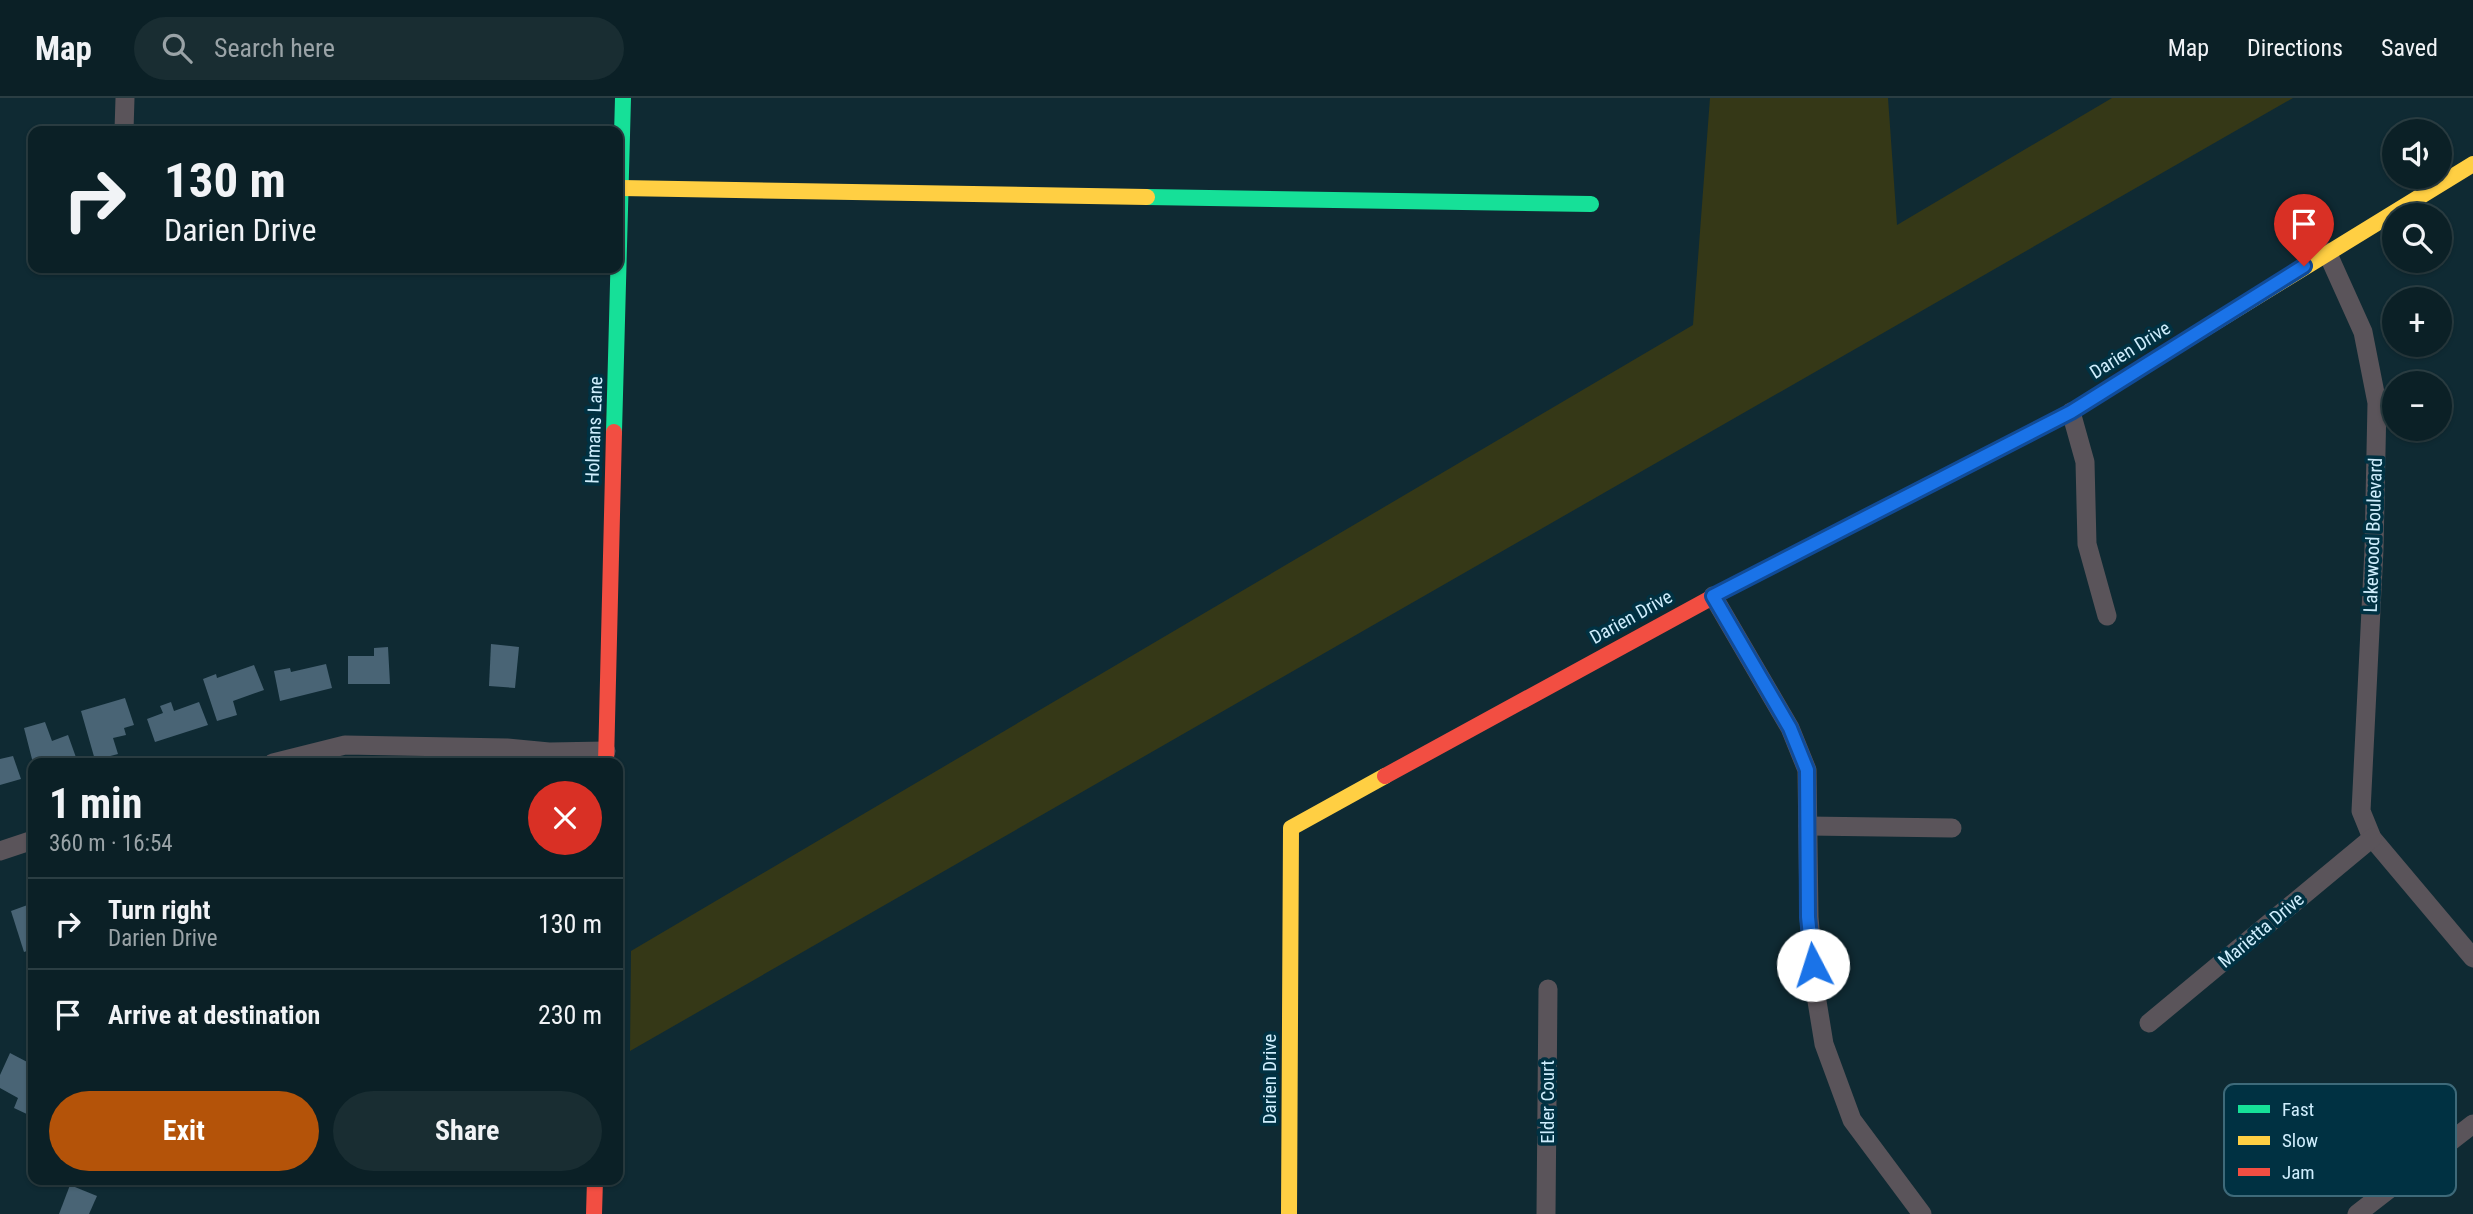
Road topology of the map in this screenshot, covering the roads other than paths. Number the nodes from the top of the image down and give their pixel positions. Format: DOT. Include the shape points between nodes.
graph roads {
  1 [pos="125,98"];
  2 [pos="623,98"];
  3 [pos="124,126"];
  4 [pos="622,126"];
  5 [pos="2473,164"];
  6 [pos="623,188"];
  7 [pos="1591,204"];
  8 [pos="2327,252"];
  9 [pos="619,273"];
  10 [pos="2071,412"];
  11 [pos="1713,596"];
  12 [pos="2107,616"];
  13 [pos="606,757"];
  14 [pos="293,758"];
  15 [pos="1808,826"];
  16 [pos="1952,828"];
  17 [pos="2372,838"];
  18 [pos="28,842"];
  19 [pos="0,851"];
  20 [pos="2473,958"];
  21 [pos="1548,989"];
  22 [pos="2149,1023"];
  23 [pos="2473,1124"];
  24 [pos="2456,1137"];
  25 [pos="595,1185"];
  26 [pos="2380,1196"];
  27 [pos="594,1214"];
  28 [pos="1289,1214"];
  29 [pos="1546,1214"];
  30 [pos="1922,1214"];
  31 [pos="2357,1214"];
  1 -- 3 [label="street"];
  2 -- 4 [label="street, Holmans Lane"];
  5 -- 8 [label="street"];
  6 -- 7 [label="street"];
  8 -- 10 [label="street, Darien Drive"];
  8 -- 17 [label="street, Lakewood Boulevard" via="2363,331 2378,403 2361,811"];
  9 -- 13 [label="street, Holmans Lane"];
  10 -- 11 [label="street, Darien Drive"];
  10 -- 12 [label="street" via="2085,462 2087,544"];
  11 -- 15 [label="street" via="1790,728 1807,770"];
  11 -- 28 [label="street, Darien Drive" via="1290,828"];
  13 -- 14 [label="street" via="345,745"];
  15 -- 16 [label="street"];
  15 -- 30 [label="street" via="1808,917 1824,1044 1852,1120"];
  17 -- 20 [label="street, Lakewood Boulevard"];
  17 -- 22 [label="street, Marietta Drive"];
  18 -- 19 [label="street"];
  21 -- 29 [label="street, Elder Court"];
  23 -- 24 [label="street"];
  25 -- 27 [label="street"];
  26 -- 31 [label="street"];
}
